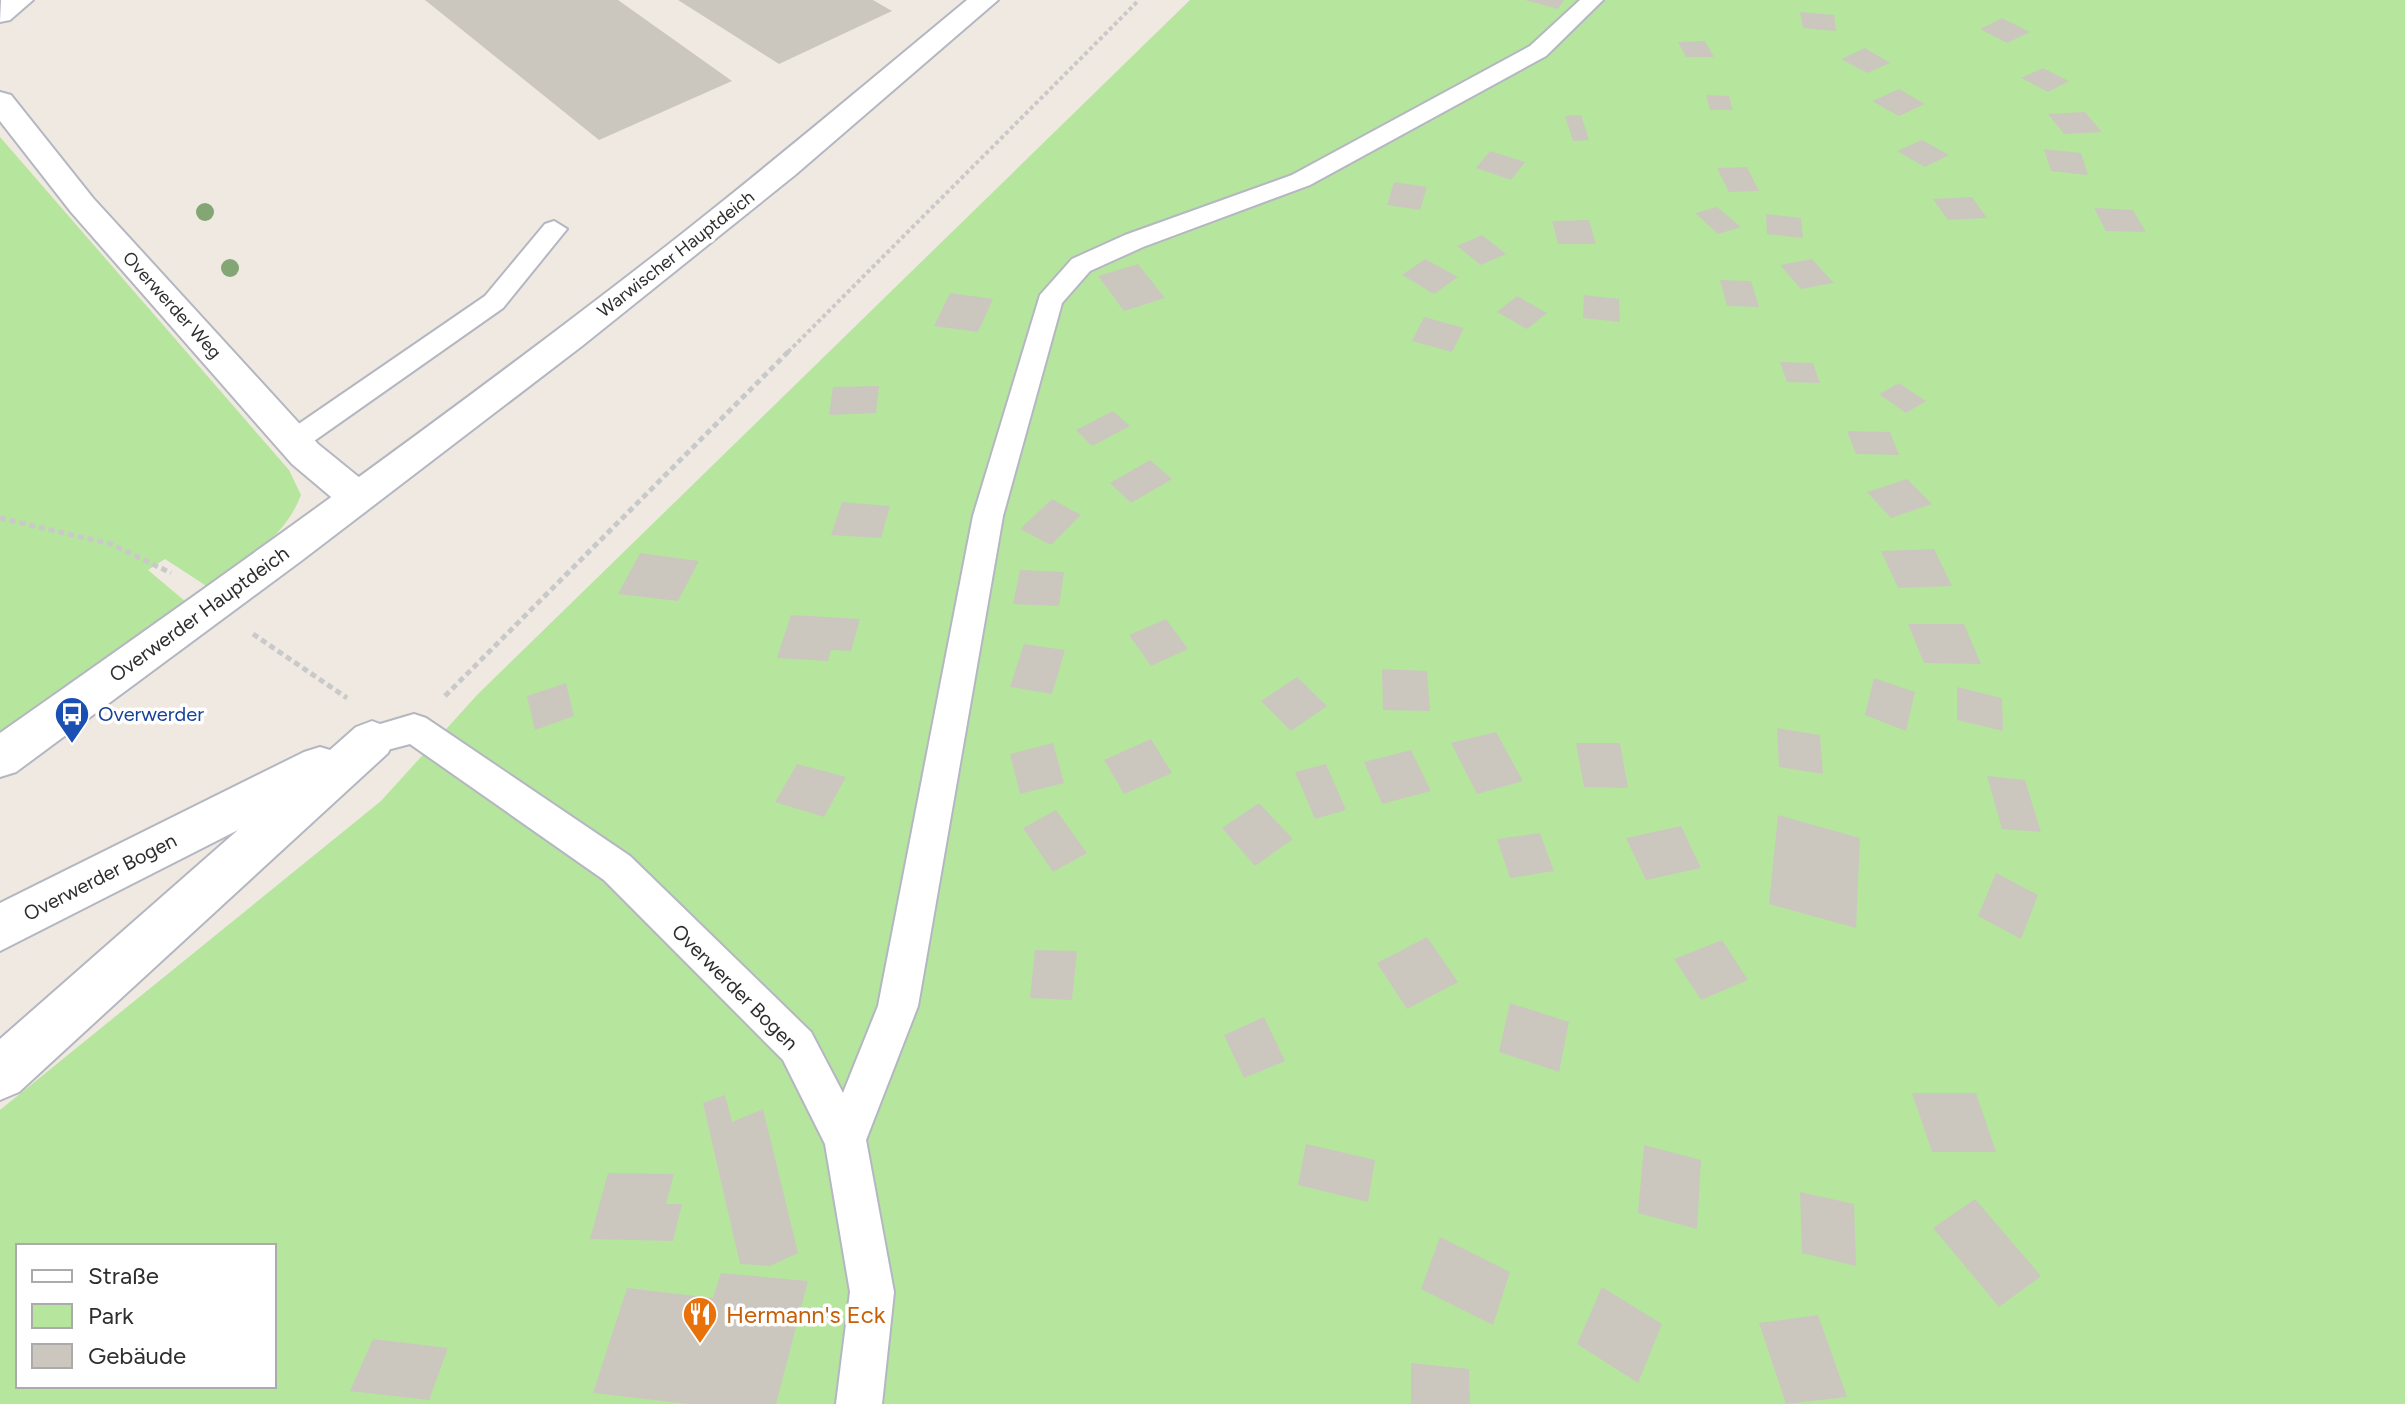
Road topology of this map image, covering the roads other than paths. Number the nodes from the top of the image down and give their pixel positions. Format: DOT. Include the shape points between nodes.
graph roads {
  1 [pos="19,0"];
  2 [pos="984,0"];
  3 [pos="1592,0"];
  4 [pos="0,14"];
  5 [pos="0,101"];
  6 [pos="554,229"];
  7 [pos="294,441"];
  8 [pos="357,497"];
  9 [pos="381,724"];
  10 [pos="0,758"];
  11 [pos="0,928"];
  12 [pos="0,1074"];
  13 [pos="845,1140"];
  14 [pos="859,1404"];
  1 -- 4 [label="street"];
  2 -- 8 [label="street, Warwischer Hauptdeich" via="756,191"];
  3 -- 13 [label="lane" via="1538,51 1301,180 1081,265 1049,301 988,516 898,1006"];
  5 -- 7 [label="street, Overwerder Weg" via="82,205"];
  6 -- 7 [label="lane" via="494,302"];
  7 -- 8 [label="street, Overwerder Weg"];
  8 -- 10 [label="street, Overwerder Hauptdeich"];
  9 -- 11 [label="street, Overwerder Bogen"];
  9 -- 12 [label="street"];
  9 -- 13 [label="lane, Overwerder Bogen" via="617,868 797,1046"];
  13 -- 14 [label="lane, Overwerder Bogen" via="872,1292"];
}
